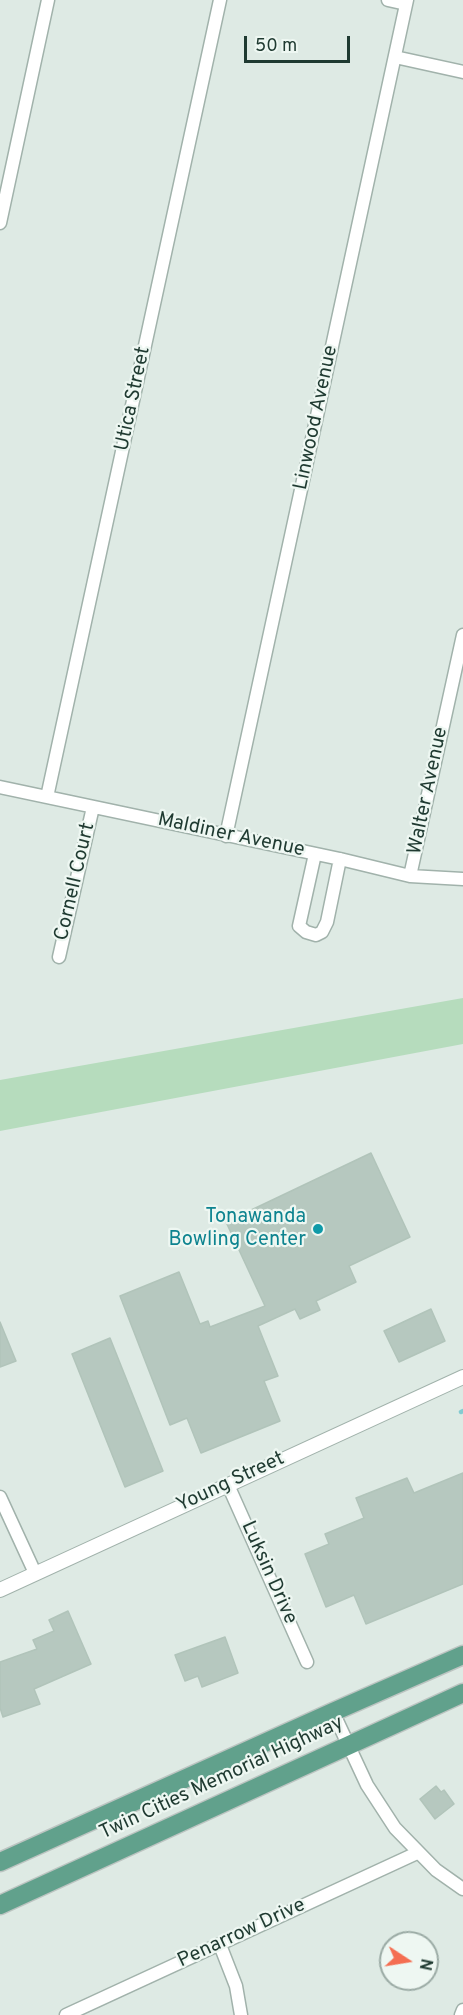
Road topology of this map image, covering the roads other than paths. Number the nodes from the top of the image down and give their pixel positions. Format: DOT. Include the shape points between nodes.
graph roads {
  1 [pos="48,0"];
  2 [pos="220,0"];
  3 [pos="388,0"];
  4 [pos="407,2"];
  5 [pos="395,57"];
  6 [pos="463,72"];
  7 [pos="0,223"];
  8 [pos="463,635"];
  9 [pos="0,787"];
  10 [pos="47,797"];
  11 [pos="93,807"];
  12 [pos="226,836"];
  13 [pos="315,854"];
  14 [pos="340,859"];
  15 [pos="410,876"];
  16 [pos="463,879"];
  17 [pos="58,957"];
  18 [pos="463,1377"];
  19 [pos="228,1485"];
  20 [pos="0,1497"];
  21 [pos="35,1573"];
  22 [pos="0,1590"];
  23 [pos="463,1655"];
  24 [pos="307,1662"];
  25 [pos="463,1693"];
  26 [pos="333,1712"];
  27 [pos="350,1746"];
  28 [pos="417,1853"];
  29 [pos="0,1862"];
  30 [pos="463,1889"];
  31 [pos="0,1905"];
  32 [pos="220,1945"];
  33 [pos="463,2010"];
  34 [pos="66,2015"];
  35 [pos="241,2015"];
  36 [pos="461,2015"];
  1 -- 7 [label="street"];
  2 -- 10 [label="street, Utica Street"];
  3 -- 4 [label="street"];
  4 -- 5 [label="street, Linwood Avenue"];
  5 -- 6 [label="street"];
  5 -- 12 [label="street, Linwood Avenue"];
  8 -- 15 [label="street, Walter Avenue"];
  9 -- 10 [label="street, Maldiner Avenue"];
  10 -- 11 [label="street, Maldiner Avenue"];
  11 -- 12 [label="street, Maldiner Avenue"];
  11 -- 17 [label="street, Cornell Court"];
  12 -- 13 [label="street, Maldiner Avenue"];
  13 -- 14 [label="street, Maldiner Avenue"];
  13 -- 14 [label="street" via="299,926 316,935 327,922"];
  14 -- 15 [label="street, Maldiner Avenue"];
  15 -- 16 [label="street, Maldiner Avenue"];
  18 -- 19 [label="street, Young Street"];
  19 -- 21 [label="street, Young Street"];
  19 -- 24 [label="street, Luksin Drive"];
  20 -- 21 [label="street"];
  21 -- 22 [label="street, Young Street"];
  23 -- 26 [label="main road, Twin Cities Memorial Highway"];
  25 -- 27 [label="main road, Twin Cities Memorial Highway"];
  26 -- 27 [label="street"];
  26 -- 29 [label="main road, Twin Cities Memorial Highway"];
  27 -- 28 [label="street" via="375,1799"];
  27 -- 31 [label="main road, Twin Cities Memorial Highway"];
  28 -- 30 [label="street"];
  28 -- 32 [label="street, Penarrow Drive"];
  32 -- 34 [label="street, Penarrow Drive"];
  32 -- 35 [label="street" via="236,1986"];
  33 -- 36 [label="street"];
}
